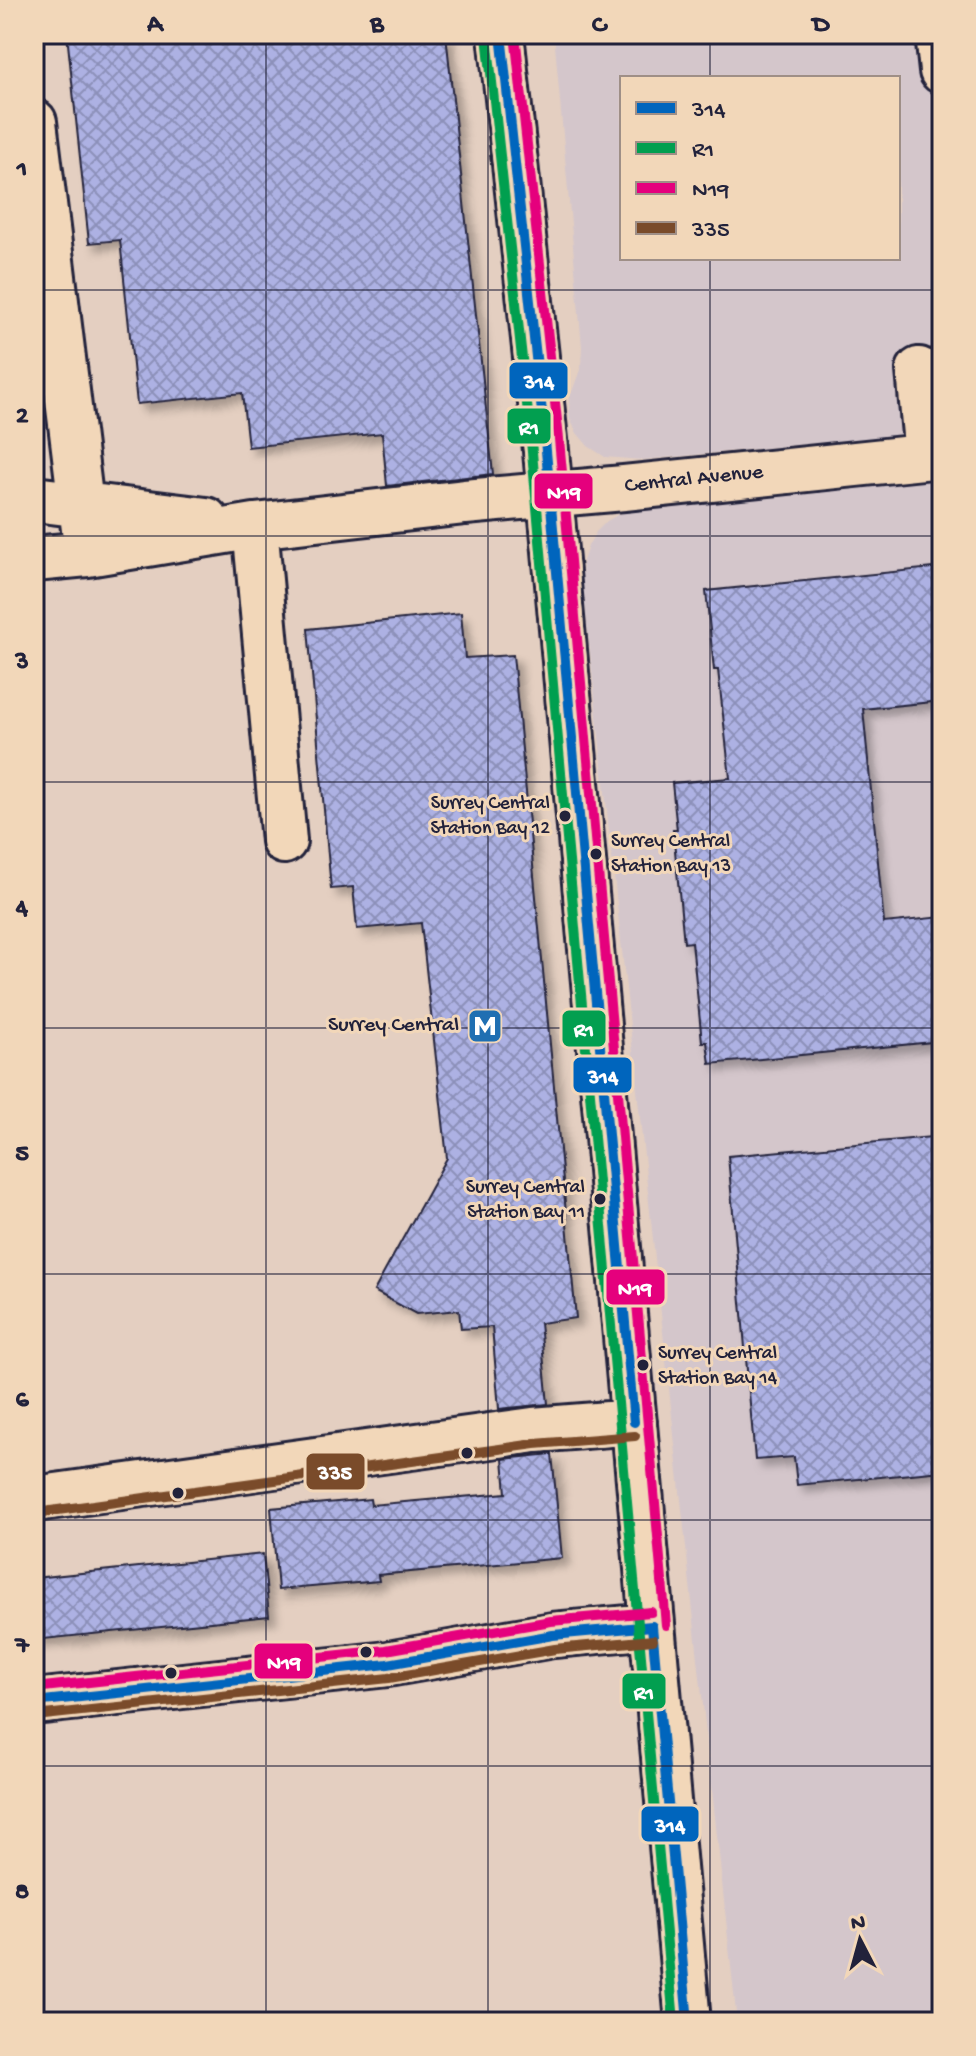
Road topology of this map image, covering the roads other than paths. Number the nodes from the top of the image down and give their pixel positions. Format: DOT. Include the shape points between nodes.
graph roads {
  1 [pos="501,34"];
  2 [pos="938,34"];
  3 [pos="942,71"];
  4 [pos="34,122"];
  5 [pos="919,370"];
  6 [pos="934,455"];
  7 [pos="550,495"];
  8 [pos="34,499"];
  9 [pos="80,503"];
  10 [pos="255,526"];
  11 [pos="87,554"];
  12 [pos="34,559"];
  13 [pos="284,841"];
  14 [pos="634,1422"];
  15 [pos="34,1499"];
  16 [pos="652,1626"];
  17 [pos="34,1702"];
  18 [pos="688,2022"];
  1 -- 7 [label="street"];
  2 -- 3 [label="street"];
  4 -- 9 [label="street"];
  5 -- 6 [label="street"];
  6 -- 7 [label="street, Central Avenue"];
  7 -- 10 [label="street, Central Avenue"];
  7 -- 14 [label="street"];
  8 -- 9 [label="street, Central Avenue"];
  9 -- 10 [label="street, Central Avenue"];
  9 -- 11 [label="street"];
  10 -- 11 [label="street, Central Avenue"];
  10 -- 13 [label="street"];
  11 -- 12 [label="street, Central Avenue"];
  14 -- 15 [label="street" via="533,1430"];
  14 -- 16 [label="street"];
  16 -- 17 [label="street" via="553,1635 388,1664"];
  16 -- 18 [label="street"];
}
